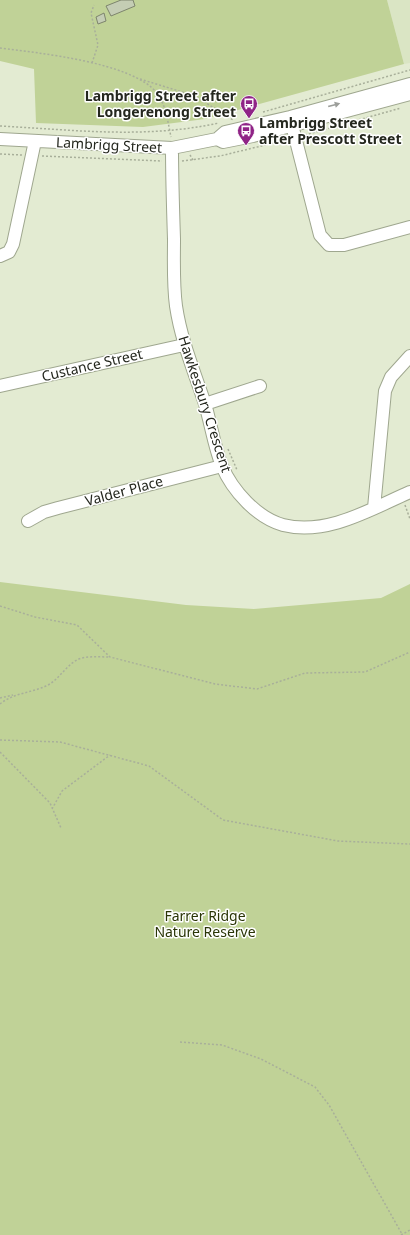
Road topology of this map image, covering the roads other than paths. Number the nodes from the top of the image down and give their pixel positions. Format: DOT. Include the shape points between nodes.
graph roads {
  1 [pos="410,84"];
  2 [pos="410,94"];
  3 [pos="291,122"];
  4 [pos="0,139"];
  5 [pos="35,140"];
  6 [pos="172,148"];
  7 [pos="410,227"];
  8 [pos="0,256"];
  9 [pos="184,345"];
  10 [pos="410,356"];
  11 [pos="0,386"];
  12 [pos="260,386"];
  13 [pos="205,404"];
  14 [pos="222,466"];
  15 [pos="410,492"];
  16 [pos="374,508"];
  17 [pos="28,521"];
  3 -- 1 [label="street, Lambrigg Street, one-way"];
  2 -- 3 [label="street, Lambrigg Street"];
  3 -- 6 [label="street, Lambrigg Street" via="223,142 217,139"];
  3 -- 7 [label="street" via="320,234 329,245 344,245"];
  4 -- 5 [label="street, Lambrigg Street"];
  5 -- 6 [label="street, Lambrigg Street"];
  5 -- 8 [label="street" via="13,244 9,252"];
  6 -- 9 [label="street, Hawkesbury Crescent" via="175,285"];
  9 -- 11 [label="street, Custance Street"];
  9 -- 13 [label="street, Hawkesbury Crescent"];
  10 -- 16 [label="street" via="391,377 385,391"];
  12 -- 13 [label="street"];
  13 -- 14 [label="street, Hawkesbury Crescent"];
  14 -- 16 [label="street, Hawkesbury Crescent" via="240,495 254,508 282,525 324,526"];
  14 -- 17 [label="street, Valder Place" via="58,508"];
  15 -- 16 [label="street, Hawkesbury Crescent"];
}
